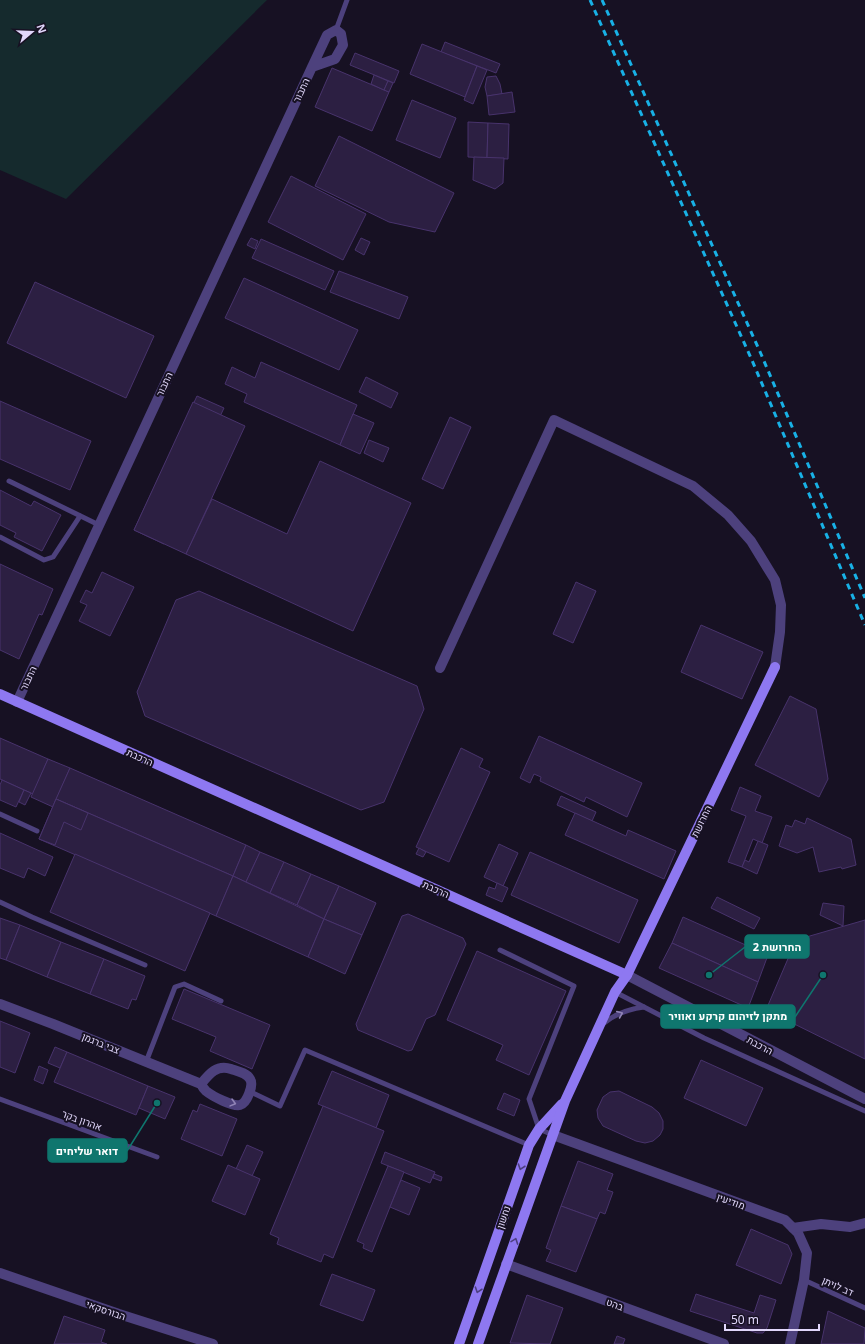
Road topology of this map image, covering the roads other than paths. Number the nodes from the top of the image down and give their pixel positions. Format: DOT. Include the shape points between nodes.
graph roads {
  1 [pos="347,0"];
  2 [pos="336,30"];
  3 [pos="312,67"];
  4 [pos="9,481"];
  5 [pos="80,516"];
  6 [pos="99,525"];
  7 [pos="0,537"];
  8 [pos="440,668"];
  9 [pos="0,694"];
  10 [pos="17,702"];
  11 [pos="0,814"];
  12 [pos="37,831"];
  13 [pos="0,902"];
  14 [pos="500,950"];
  15 [pos="145,965"];
  16 [pos="627,975"];
  17 [pos="615,992"];
  18 [pos="221,1001"];
  19 [pos="0,1004"];
  20 [pos="644,1007"];
  21 [pos="598,1028"];
  22 [pos="146,1062"];
  23 [pos="201,1084"];
  24 [pos="249,1091"];
  25 [pos="865,1098"];
  26 [pos="0,1099"];
  27 [pos="565,1101"];
  28 [pos="865,1112"];
  29 [pos="539,1129"];
  30 [pos="553,1135"];
  31 [pos="529,1145"];
  32 [pos="157,1157"];
  33 [pos="865,1223"];
  34 [pos="793,1228"];
  35 [pos="506,1264"];
  36 [pos="0,1273"];
  37 [pos="804,1280"];
  38 [pos="865,1308"];
  39 [pos="213,1344"];
  40 [pos="459,1344"];
  41 [pos="478,1344"];
  42 [pos="724,1344"];
  43 [pos="790,1344"];
  1 -- 2 [label="lane"];
  2 -- 3 [label="street, התבור" via="327,35"];
  2 -- 3 [label="street, התבור" via="341,34 343,45 335,59"];
  3 -- 6 [label="street, התבור"];
  4 -- 5 [label="lane"];
  5 -- 6 [label="lane"];
  5 -- 7 [label="lane" via="52,557 44,560"];
  6 -- 10 [label="street, התבור"];
  8 -- 16 [label="street, החרושת" via="554,420 693,486 728,515 751,540 775,580 781,605 775,666"];
  9 -- 10 [label="street, הרכבת"];
  10 -- 16 [label="street, הרכבת"];
  11 -- 12 [label="lane"];
  13 -- 15 [label="lane"];
  14 -- 29 [label="lane" via="574,986 529,1098"];
  16 -- 17 [label="street, נחשון"];
  16 -- 25 [label="street, הרכבת"];
  17 -- 20 [label="lane"];
  17 -- 21 [label="street, נחשון"];
  18 -- 22 [label="lane" via="184,984 175,987"];
  19 -- 22 [label="street, צבי ברגמן"];
  21 -- 20 [label="lane, one-way" via="610,1018"];
  20 -- 28 [label="lane" via="704,1038"];
  21 -- 27 [label="street, נחשון"];
  22 -- 23 [label="street, צבי ברגמן"];
  23 -- 24 [label="street, צבי ברגמן, one-way" via="212,1095 235,1106 246,1101"];
  23 -- 24 [label="street" via="213,1070 229,1068 251,1079"];
  24 -- 31 [label="lane" via="280,1106 305,1050"];
  26 -- 32 [label="lane, אהרון בקר"];
  27 -- 29 [label="street, נחשון"];
  27 -- 30 [label="street, נחשון"];
  29 -- 30 [label="lane"];
  29 -- 31 [label="street, נחשון"];
  30 -- 34 [label="street, מודיעין" via="785,1220"];
  35 -- 30 [label="street, נחשון, one-way"];
  31 -- 40 [label="street, נחשון, one-way"];
  33 -- 34 [label="street" via="850,1227 821,1224"];
  34 -- 37 [label="street, מודיעין" via="807,1253"];
  35 -- 41 [label="street, נחשון"];
  35 -- 42 [label="street, בהט"];
  36 -- 39 [label="street, הבורסקאי"];
  37 -- 38 [label="lane, דב לויתן"];
  37 -- 43 [label="street, מודיעין"];
}
